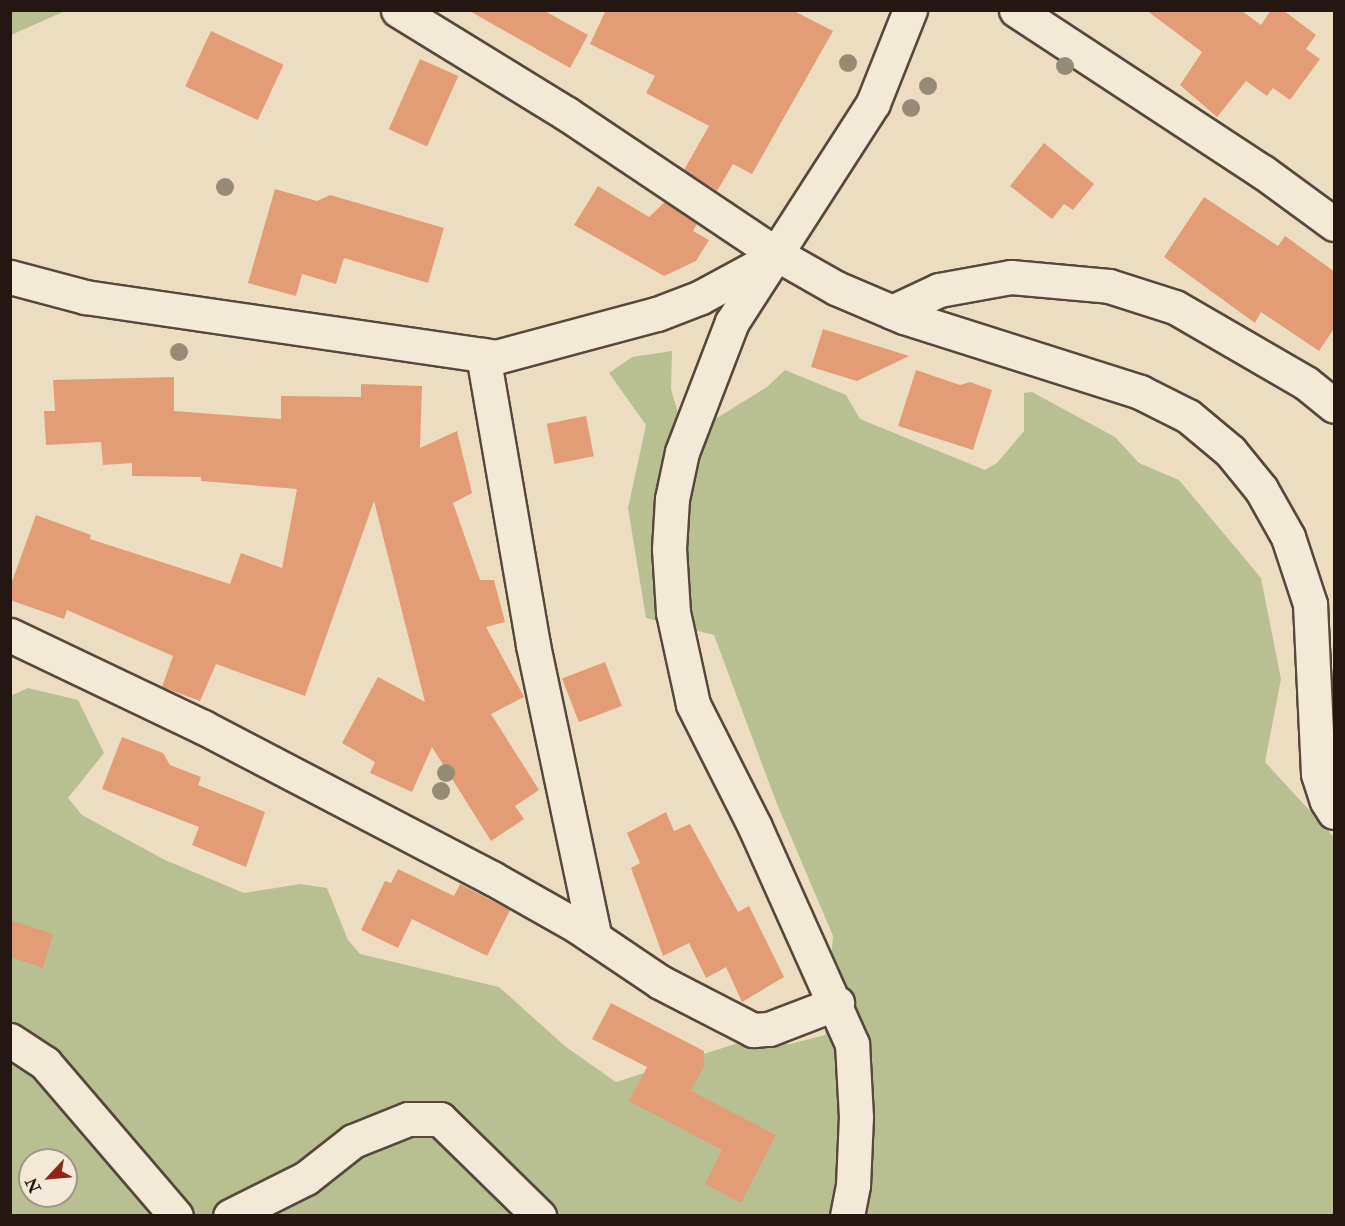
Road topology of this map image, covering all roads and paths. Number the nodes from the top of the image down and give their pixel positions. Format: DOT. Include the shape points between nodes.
graph roads {
  1 [pos="399,10"];
  2 [pos="910,10"];
  3 [pos="1016,10"];
  4 [pos="1335,224"];
  5 [pos="778,255"];
  6 [pos="10,277"];
  7 [pos="892,312"];
  8 [pos="483,355"];
  9 [pos="1335,405"];
  10 [pos="1322,608"];
  11 [pos="10,634"];
  12 [pos="1335,812"];
  13 [pos="595,938"];
  14 [pos="837,1003"];
  15 [pos="10,1040"];
  16 [pos="176,1215"];
  17 [pos="230,1215"];
  18 [pos="539,1215"];
  19 [pos="847,1215"];
  1 -- 5 [label="street" via="567,114"];
  2 -- 5 [label="street" via="873,103"];
  3 -- 4 [label="street" via="1263,172"];
  5 -- 7 [label="street" via="836,288"];
  5 -- 8 [label="street" via="701,297 657,314 496,357"];
  5 -- 14 [label="street" via="732,322 682,452 672,499 669,549 673,612 693,704"];
  6 -- 8 [label="street" via="85,297"];
  7 -- 9 [label="street" via="939,290 1011,278 1109,286 1175,307 1306,383"];
  7 -- 10 [label="street" via="1140,392 1188,416 1230,452 1261,489"];
  8 -- 13 [label="street" via="533,645"];
  10 -- 12 [label="street" via="1318,774"];
  11 -- 13 [label="street" via="203,727 492,878"];
  13 -- 14 [label="street" via="660,982 753,1030 770,1029"];
  14 -- 19 [label="street" via="852,1044 854,1065 853,1185"];
  15 -- 16 [label="street" via="45,1064"];
  17 -- 18 [label="street" via="306,1178 353,1141 408,1119 440,1119"];
}
